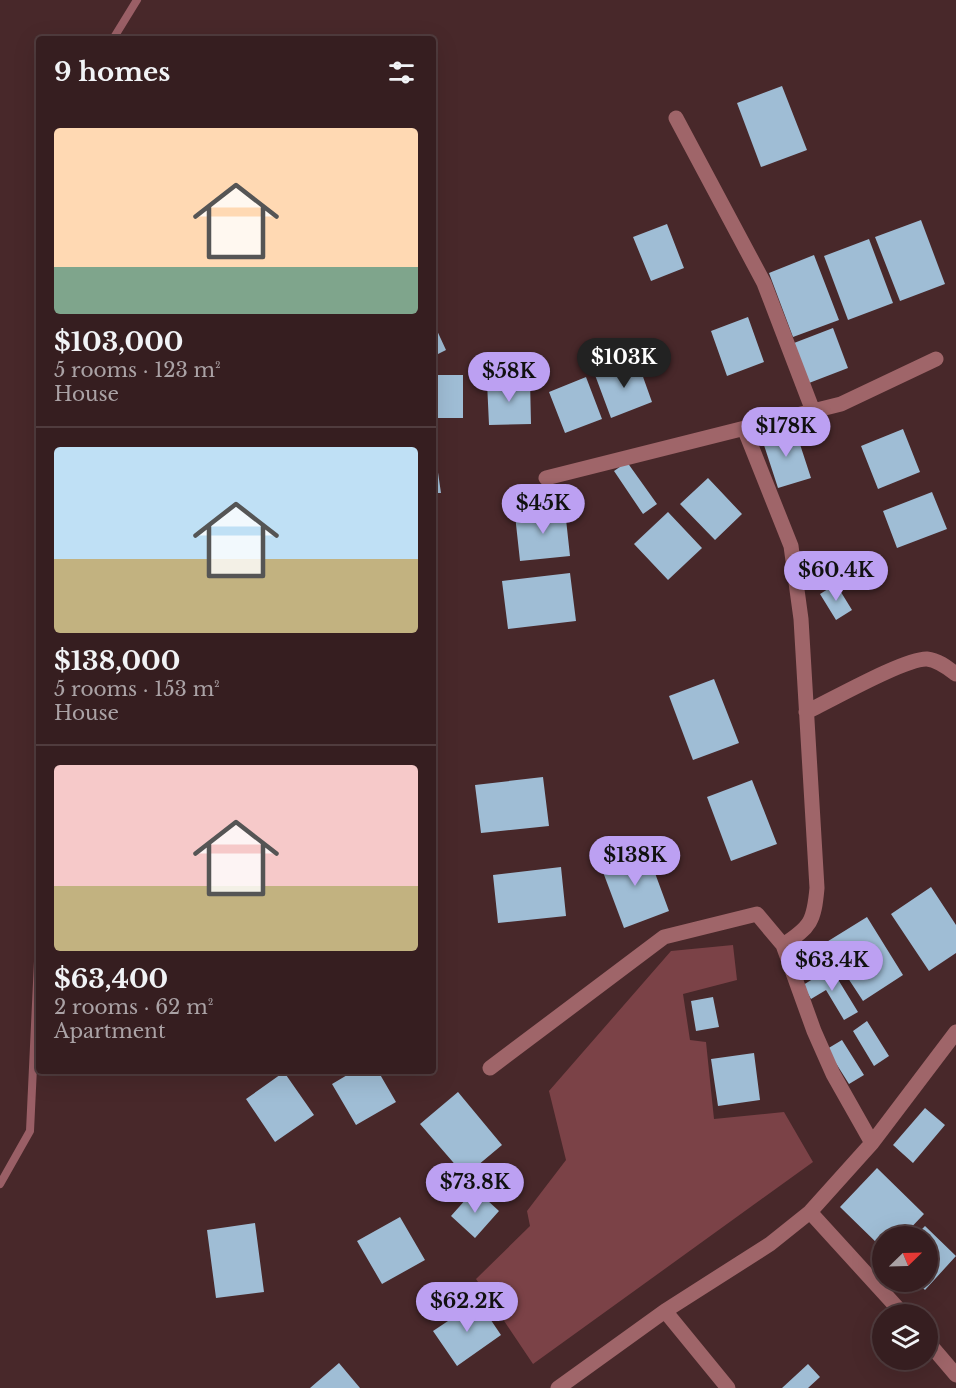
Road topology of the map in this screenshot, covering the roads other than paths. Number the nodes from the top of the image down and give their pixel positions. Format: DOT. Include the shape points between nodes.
graph roads {
  1 [pos="676,118"];
  2 [pos="936,359"];
  3 [pos="813,411"];
  4 [pos="744,428"];
  5 [pos="546,478"];
  6 [pos="956,674"];
  7 [pos="806,712"];
  8 [pos="783,945"];
  9 [pos="956,1032"];
  10 [pos="490,1068"];
  11 [pos="872,1143"];
  12 [pos="810,1212"];
  13 [pos="894,1304"];
  14 [pos="664,1311"];
  15 [pos="938,1354"];
  16 [pos="956,1375"];
  17 [pos="558,1388"];
  18 [pos="728,1388"];
  1 -- 3 [label="street" via="765,283"];
  2 -- 3 [label="street" via="841,404"];
  3 -- 4 [label="street"];
  4 -- 5 [label="street"];
  4 -- 7 [label="street" via="791,546 801,619"];
  6 -- 7 [label="street" via="927,659 908,663"];
  7 -- 8 [label="street" via="817,888 815,913 807,929"];
  8 -- 10 [label="street" via="757,914 664,938"];
  8 -- 11 [label="street" via="818,1042"];
  9 -- 11 [label="street"];
  11 -- 12 [label="street"];
  12 -- 13 [label="street"];
  12 -- 14 [label="street" via="770,1244"];
  14 -- 17 [label="street"];
  14 -- 18 [label="street"];
  15 -- 16 [label="street"];
}
